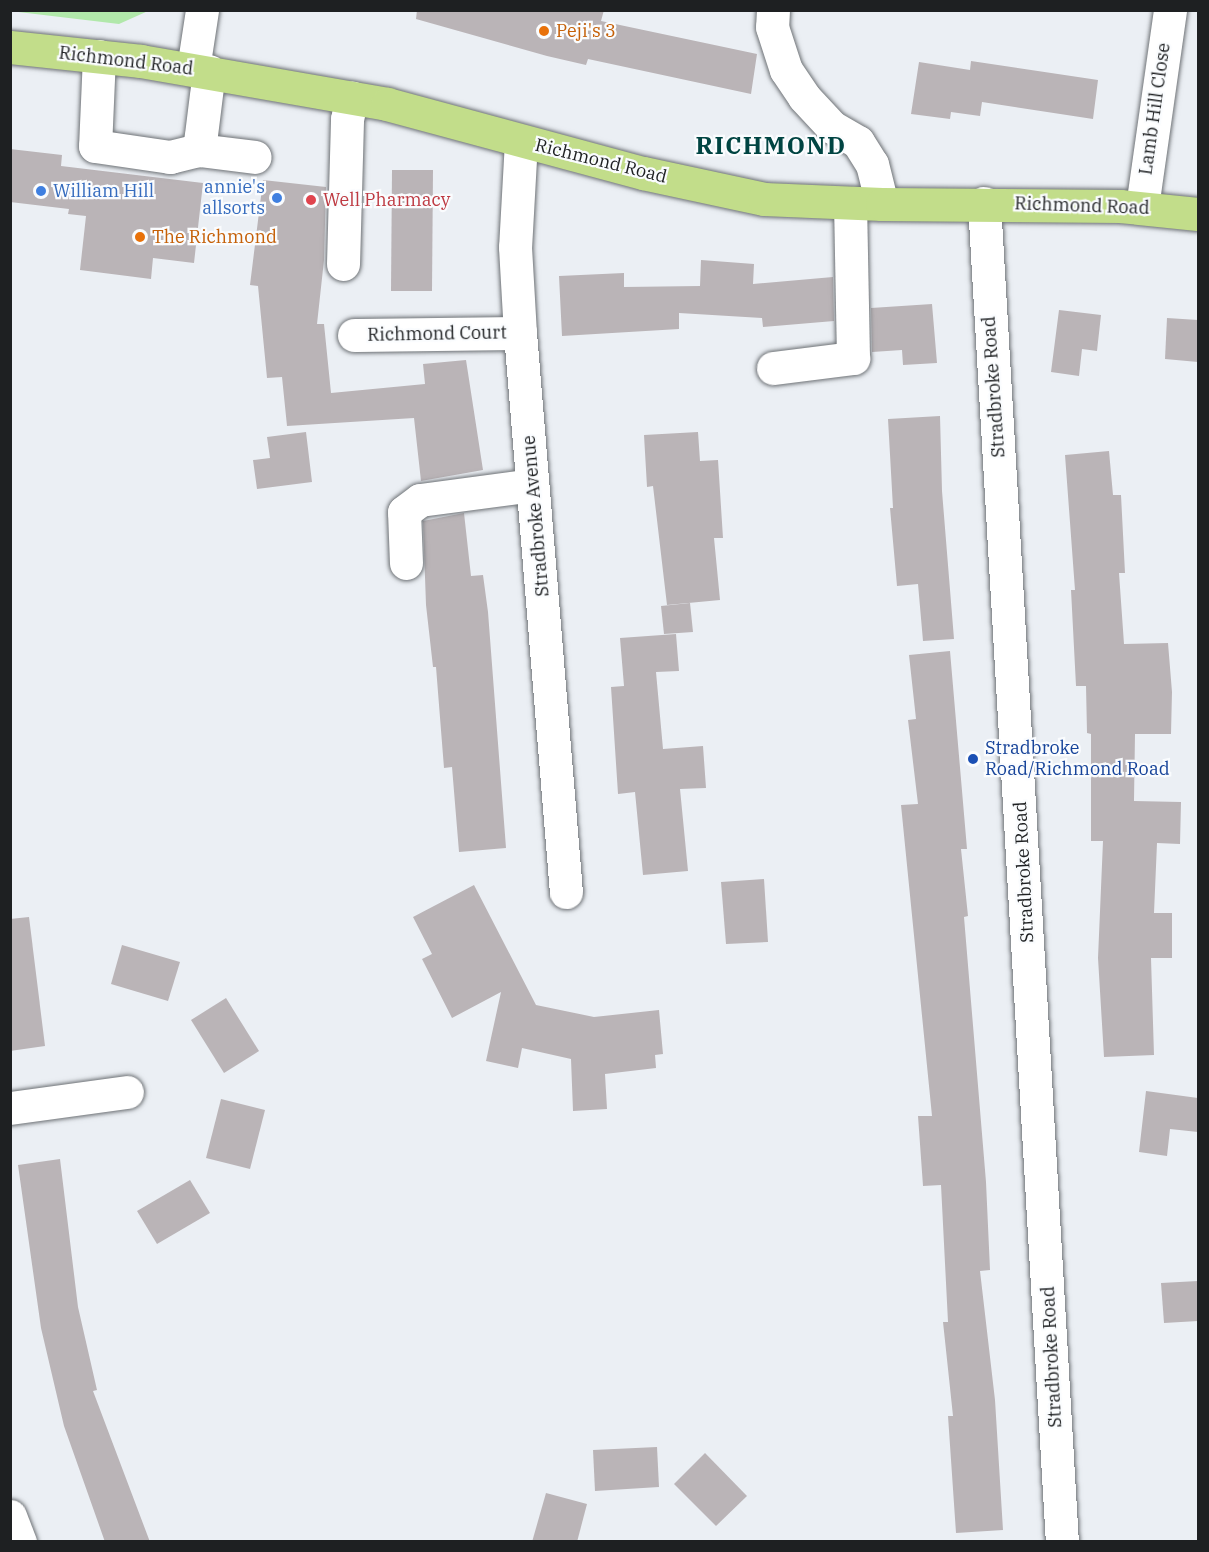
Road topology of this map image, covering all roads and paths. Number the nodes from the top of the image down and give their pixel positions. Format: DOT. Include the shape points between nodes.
graph roads {
  1 [pos="202,10"];
  2 [pos="773,10"];
  3 [pos="1170,10"];
  4 [pos="10,47"];
  5 [pos="99,56"];
  6 [pos="201,70"];
  7 [pos="352,98"];
  8 [pos="521,141"];
  9 [pos="199,150"];
  10 [pos="255,157"];
  11 [pos="984,203"];
  12 [pos="866,204"];
  13 [pos="1142,207"];
  14 [pos="1198,214"];
  15 [pos="343,264"];
  16 [pos="520,333"];
  17 [pos="354,336"];
  18 [pos="773,368"];
  19 [pos="532,485"];
  20 [pos="406,563"];
  21 [pos="566,892"];
  22 [pos="127,1092"];
  23 [pos="10,1108"];
  24 [pos="10,1516"];
  25 [pos="20,1542"];
  26 [pos="1062,1542"];
  1 -- 6 [label="street"];
  2 -- 12 [label="street" via="772,27 786,70 804,97 832,127 858,142 872,164"];
  3 -- 13 [label="street, Lamb Hill Close"];
  4 -- 5 [label="main road, Richmond Road"];
  5 -- 6 [label="main road, Richmond Road"];
  5 -- 9 [label="street" via="95,146 170,157"];
  6 -- 7 [label="main road, Richmond Road"];
  6 -- 9 [label="street"];
  7 -- 8 [label="main road, Richmond Road"];
  7 -- 15 [label="street" via="347,119"];
  8 -- 12 [label="main road, Richmond Road" via="764,199"];
  8 -- 16 [label="street, Stradbroke Avenue" via="515,247"];
  9 -- 10 [label="street"];
  11 -- 12 [label="main road, Richmond Road"];
  11 -- 13 [label="main road, Richmond Road"];
  11 -- 26 [label="street, Stradbroke Road"];
  12 -- 18 [label="street" via="853,358"];
  13 -- 14 [label="main road, Richmond Road"];
  16 -- 17 [label="street, Richmond Court"];
  16 -- 19 [label="street, Stradbroke Avenue"];
  19 -- 20 [label="street" via="420,500 404,512"];
  19 -- 21 [label="street, Stradbroke Avenue"];
  22 -- 23 [label="street"];
  24 -- 25 [label="street"];
}
